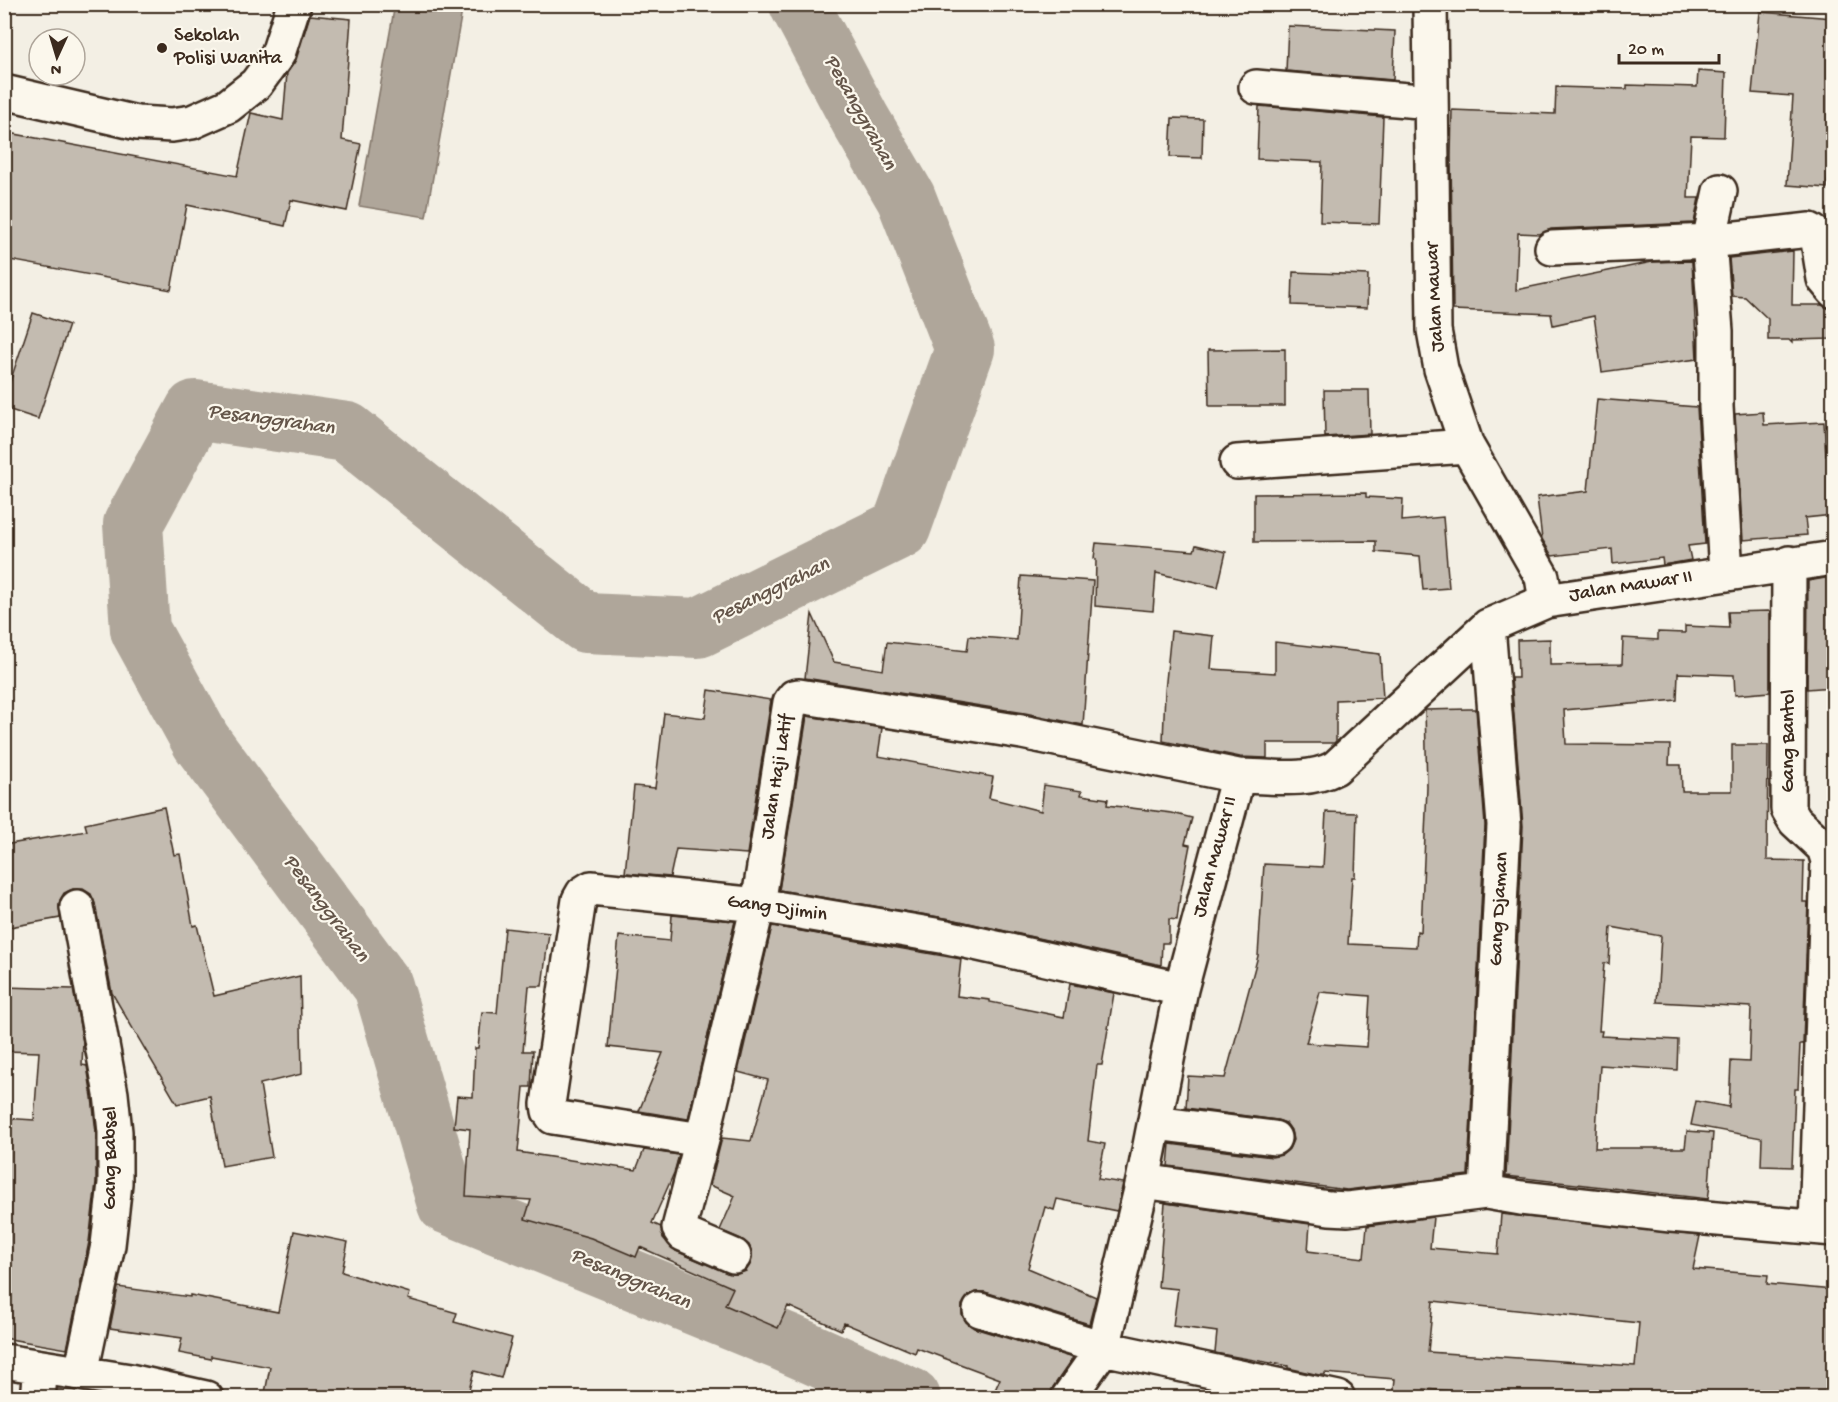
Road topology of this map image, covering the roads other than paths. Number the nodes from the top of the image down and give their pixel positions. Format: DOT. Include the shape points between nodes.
graph roads {
  1 [pos="294,4"];
  2 [pos="1430,4"];
  3 [pos="1256,87"];
  4 [pos="4,92"];
  5 [pos="1431,102"];
  6 [pos="1720,190"];
  7 [pos="1710,241"];
  8 [pos="1552,248"];
  9 [pos="1833,291"];
  10 [pos="1467,446"];
  11 [pos="1238,462"];
  12 [pos="1833,558"];
  13 [pos="1789,563"];
  14 [pos="1726,573"];
  15 [pos="1546,601"];
  16 [pos="1488,626"];
  17 [pos="1238,776"];
  18 [pos="1818,825"];
  19 [pos="758,905"];
  20 [pos="77,907"];
  21 [pos="1181,989"];
  22 [pos="1155,1123"];
  23 [pos="1274,1138"];
  24 [pos="702,1140"];
  25 [pos="1143,1180"];
  26 [pos="1486,1192"];
  27 [pos="1825,1228"];
  28 [pos="734,1256"];
  29 [pos="980,1310"];
  30 [pos="1103,1348"];
  31 [pos="4,1361"];
  32 [pos="81,1373"];
  33 [pos="39,1382"];
  34 [pos="128,1389"];
  35 [pos="206,1398"];
  36 [pos="1068,1398"];
  37 [pos="1338,1398"];
  1 -- 4 [label="street" via="278,54 256,84 228,106 192,122 137,123"];
  2 -- 5 [label="street, Jalan Mawar"];
  3 -- 5 [label="street"];
  5 -- 10 [label="street, Jalan Mawar" via="1434,330 1441,369"];
  6 -- 7 [label="street"];
  7 -- 8 [label="street"];
  7 -- 9 [label="street" via="1814,231 1824,279"];
  7 -- 14 [label="street"];
  10 -- 11 [label="street"];
  10 -- 15 [label="street, Jalan Mawar" via="1542,577"];
  12 -- 13 [label="street, Jalan Mawar II"];
  13 -- 14 [label="street, Jalan Mawar II"];
  13 -- 18 [label="street, Gang Bantol" via="1788,809 1790,816"];
  14 -- 15 [label="street, Jalan Mawar II"];
  15 -- 16 [label="street, Jalan Mawar II"];
  16 -- 17 [label="street, Jalan Mawar II" via="1335,768 1312,776"];
  16 -- 26 [label="street, Gang Djaman" via="1504,825"];
  17 -- 19 [label="street, Jalan Haji Latif" via="1022,732 794,697 790,702"];
  17 -- 21 [label="street, Jalan Mawar II"];
  18 -- 27 [label="street, Gang Bantol" via="1828,861"];
  19 -- 21 [label="street, Gang Djimin" via="948,937"];
  19 -- 24 [label="street, Jalan Haji Latif"];
  19 -- 24 [label="street, Gang Djimin" via="591,888 579,900 549,1111 553,1117"];
  20 -- 32 [label="street, Gang Babsel" via="115,1132 115,1183 108,1245"];
  21 -- 22 [label="street, Jalan Mawar II"];
  22 -- 23 [label="street"];
  22 -- 25 [label="street, Jalan Mawar II"];
  24 -- 28 [label="street, Jalan Haji Latif" via="679,1228 683,1234"];
  25 -- 26 [label="street" via="1342,1209"];
  25 -- 30 [label="street, Jalan Mawar II"];
  26 -- 27 [label="street" via="1671,1215"];
  29 -- 30 [label="street"];
  30 -- 36 [label="street, Jalan Mawar II"];
  30 -- 37 [label="street"];
  31 -- 33 [label="street"];
  32 -- 33 [label="street"];
  32 -- 34 [label="street"];
  34 -- 35 [label="street"];
}
